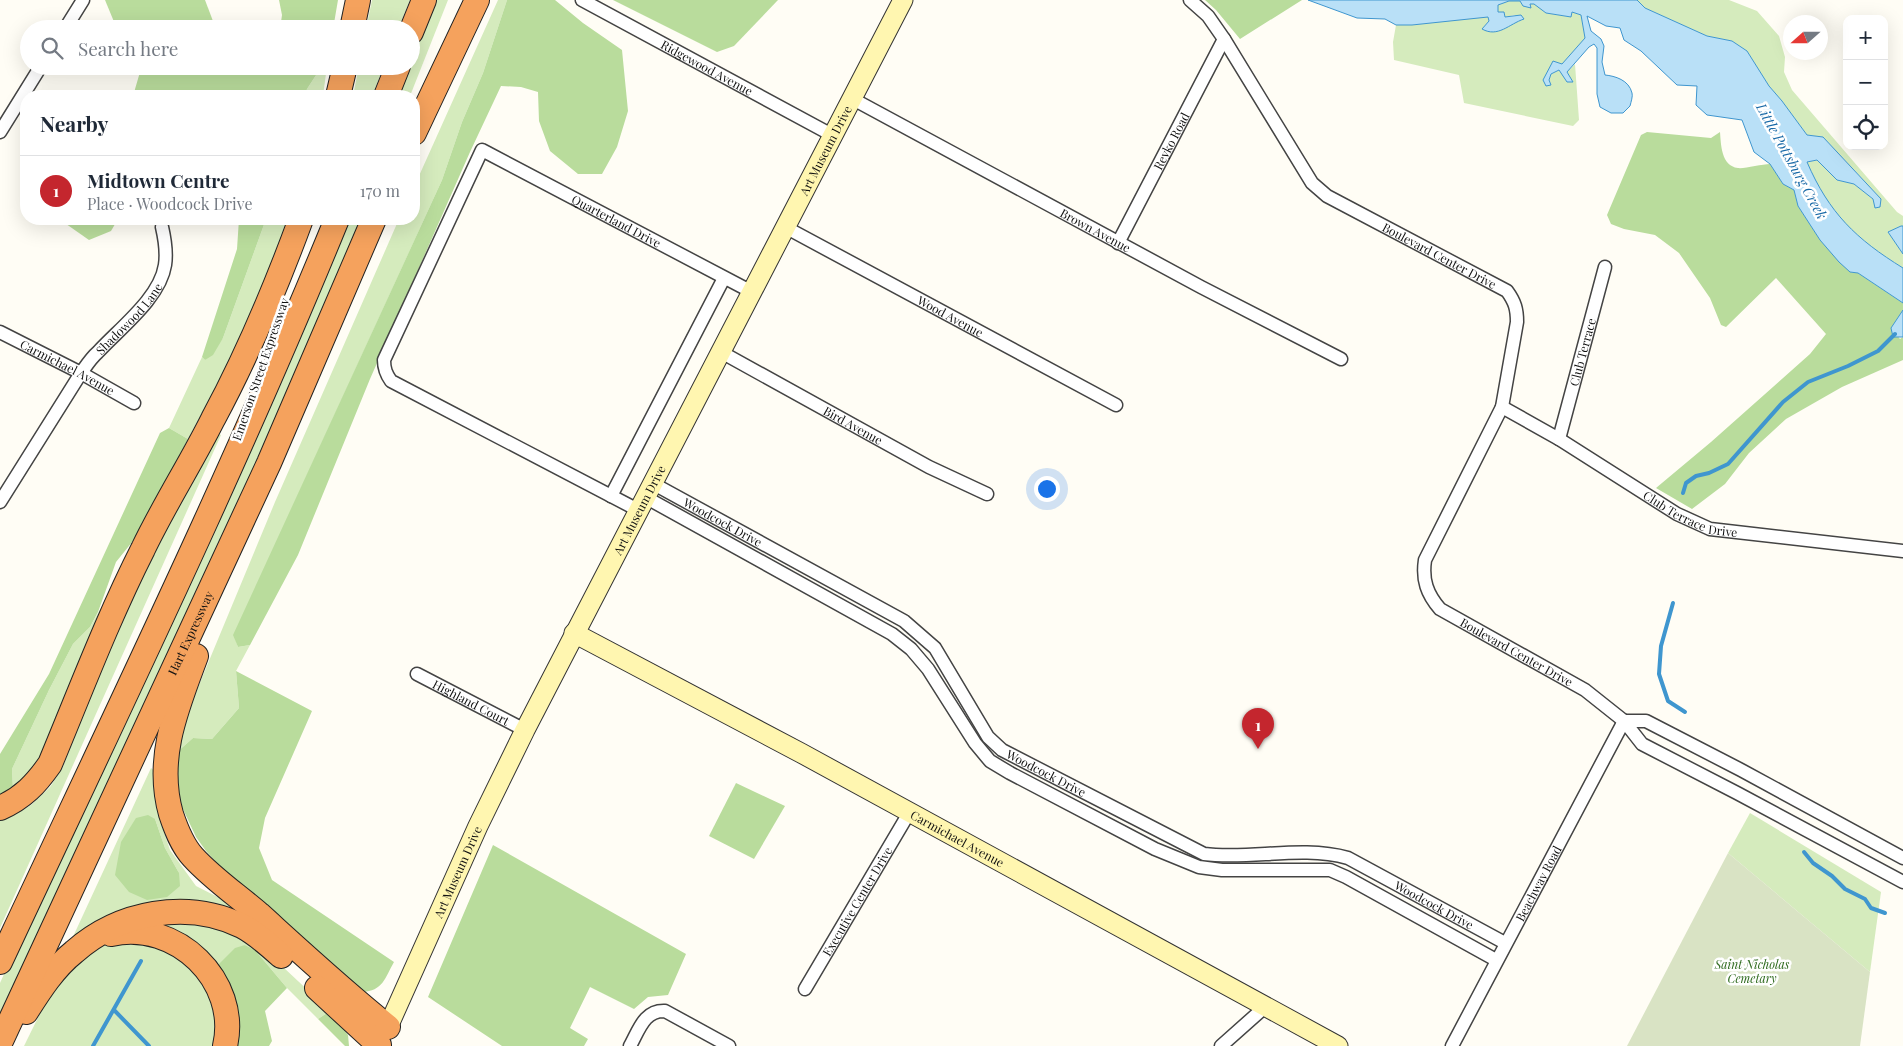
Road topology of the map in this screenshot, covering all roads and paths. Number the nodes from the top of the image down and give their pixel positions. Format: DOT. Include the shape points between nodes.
graph roads {
  1 [pos="83,0"];
  2 [pos="352,0"];
  3 [pos="358,0"];
  4 [pos="424,0"];
  5 [pos="459,0"];
  6 [pos="477,0"];
  7 [pos="582,0"];
  8 [pos="903,0"];
  9 [pos="1190,0"];
  10 [pos="71,20"];
  11 [pos="351,20"];
  12 [pos="353,20"];
  13 [pos="416,20"];
  14 [pos="1224,39"];
  15 [pos="35,75"];
  16 [pos="343,75"];
  17 [pos="394,75"];
  18 [pos="26,90"];
  19 [pos="339,90"];
  20 [pos="388,90"];
  21 [pos="851,98"];
  22 [pos="20,100"];
  23 [pos="420,101"];
  24 [pos="420,120"];
  25 [pos="0,132"];
  26 [pos="832,136"];
  27 [pos="299,225"];
  28 [pos="304,225"];
  29 [pos="334,225"];
  30 [pos="371,225"];
  31 [pos="162,227"];
  32 [pos="785,227"];
  33 [pos="1118,243"];
  34 [pos="1605,266"];
  35 [pos="724,278"];
  36 [pos="752,292"];
  37 [pos="0,332"];
  38 [pos="721,352"];
  39 [pos="1341,359"];
  40 [pos="81,373"];
  41 [pos="134,403"];
  42 [pos="1116,405"];
  43 [pos="1502,407"];
  44 [pos="1559,439"];
  45 [pos="269,463"];
  46 [pos="987,494"];
  47 [pos="611,496"];
  48 [pos="645,497"];
  49 [pos="0,502"];
  50 [pos="207,518"];
  51 [pos="1903,551"];
  52 [pos="574,633"];
  53 [pos="417,674"];
  54 [pos="1624,721"];
  55 [pos="525,730"];
  56 [pos="0,808"];
  57 [pos="909,813"];
  58 [pos="1903,858"];
  59 [pos="1903,882"];
  60 [pos="86,942"];
  61 [pos="1505,943"];
  62 [pos="1496,960"];
  63 [pos="0,962"];
  64 [pos="805,989"];
  65 [pos="1266,1006"];
  66 [pos="383,1036"];
  67 [pos="0,1042"];
  68 [pos="4,1046"];
  69 [pos="226,1046"];
  70 [pos="630,1046"];
  71 [pos="729,1046"];
  72 [pos="1221,1046"];
  73 [pos="1338,1046"];
  74 [pos="1452,1046"];
  1 -- 10 [label="street"];
  2 -- 11 [label="highway"];
  3 -- 12 [label="highway"];
  4 -- 13 [label="highway"];
  5 -- 23 [label="highway"];
  6 -- 24 [label="highway"];
  7 -- 26 [label="street, Ridgewood Avenue"];
  8 -- 21 [label="street, Art Museum Drive"];
  9 -- 14 [label="street, Boulevard Center Drive" via="1208,16"];
  14 -- 33 [label="street, Reyko Road"];
  14 -- 43 [label="street, Boulevard Center Drive" via="1312,183 1327,196 1507,291 1514,300 1517,322"];
  15 -- 18 [label="street"];
  16 -- 19 [label="highway"];
  17 -- 20 [label="highway"];
  21 -- 26 [label="street, Art Museum Drive"];
  21 -- 33 [label="street, Brown Avenue"];
  22 -- 25 [label="street"];
  26 -- 32 [label="street, Art Museum Drive"];
  27 -- 56 [label="highway" via="247,352 125,585 50,764 24,795"];
  28 -- 50 [label="highway, Emerson Street Expressway" via="281,313"];
  29 -- 50 [label="highway"];
  30 -- 45 [label="highway, Hart Expressway"];
  31 -- 40 [label="street, Shadowood Lane" via="166,257 158,285"];
  32 -- 36 [label="street, Art Museum Drive"];
  32 -- 42 [label="street, Wood Avenue"];
  33 -- 39 [label="street, Brown Avenue"];
  34 -- 44 [label="street, Club Terrace"];
  35 -- 36 [label="street, Quarterland Drive"];
  35 -- 47 [label="street"];
  35 -- 47 [label="street, Quarterland Drive" via="482,150 384,360 387,376 391,382"];
  36 -- 38 [label="street, Art Museum Drive"];
  37 -- 40 [label="street, Carmichael Avenue"];
  38 -- 46 [label="street, Bird Avenue" via="929,466"];
  38 -- 48 [label="street, Art Museum Drive"];
  40 -- 41 [label="street, Carmichael Avenue"];
  40 -- 49 [label="street, Shadowood Lane"];
  43 -- 44 [label="street, Club Terrace Drive"];
  43 -- 54 [label="street, Boulevard Center Drive" via="1425,560 1423,574 1427,588 1440,609 1585,690"];
  44 -- 51 [label="street, Club Terrace Drive" via="1677,514 1710,529"];
  45 -- 66 [label="highway" via="170,727 165,766 168,805 182,841 193,857 322,973"];
  45 -- 67 [label="highway, Hart Expressway"];
  47 -- 48 [label="street"];
  48 -- 52 [label="street, Art Museum Drive"];
  48 -- 61 [label="street, Woodcock Drive" via="904,621 935,648 988,737 1002,750 1204,854 1223,857 1314,852 1348,858"];
  48 -- 62 [label="street, Woodcock Drive" via="892,634 928,669 974,743 990,761 1010,773 1155,848 1199,867 1330,870 1338,873"];
  50 -- 63 [label="highway"];
  52 -- 55 [label="street, Art Museum Drive"];
  52 -- 57 [label="street, Carmichael Avenue"];
  53 -- 55 [label="street, Highland Court"];
  54 -- 58 [label="street" via="1646,721"];
  54 -- 59 [label="street, Boulevard Center Drive" via="1642,744"];
  54 -- 61 [label="street, Beachway Road"];
  55 -- 66 [label="street, Art Museum Drive"];
  57 -- 64 [label="street, Executive Center Drive"];
  57 -- 65 [label="street, Carmichael Avenue"];
  60 -- 66 [label="highway" via="126,921 160,912 196,913 224,919 268,944"];
  60 -- 68 [label="highway" via="49,979"];
  60 -- 69 [label="highway" via="120,932 134,932 151,934 182,946 212,975 221,994 227,1017"];
  61 -- 62 [label="street, Beachway Road"];
  62 -- 74 [label="street, Beachway Road"];
  65 -- 72 [label="street"];
  65 -- 73 [label="street, Carmichael Avenue"];
  70 -- 71 [label="street" via="648,1015 656,1010 665,1011"];
}
